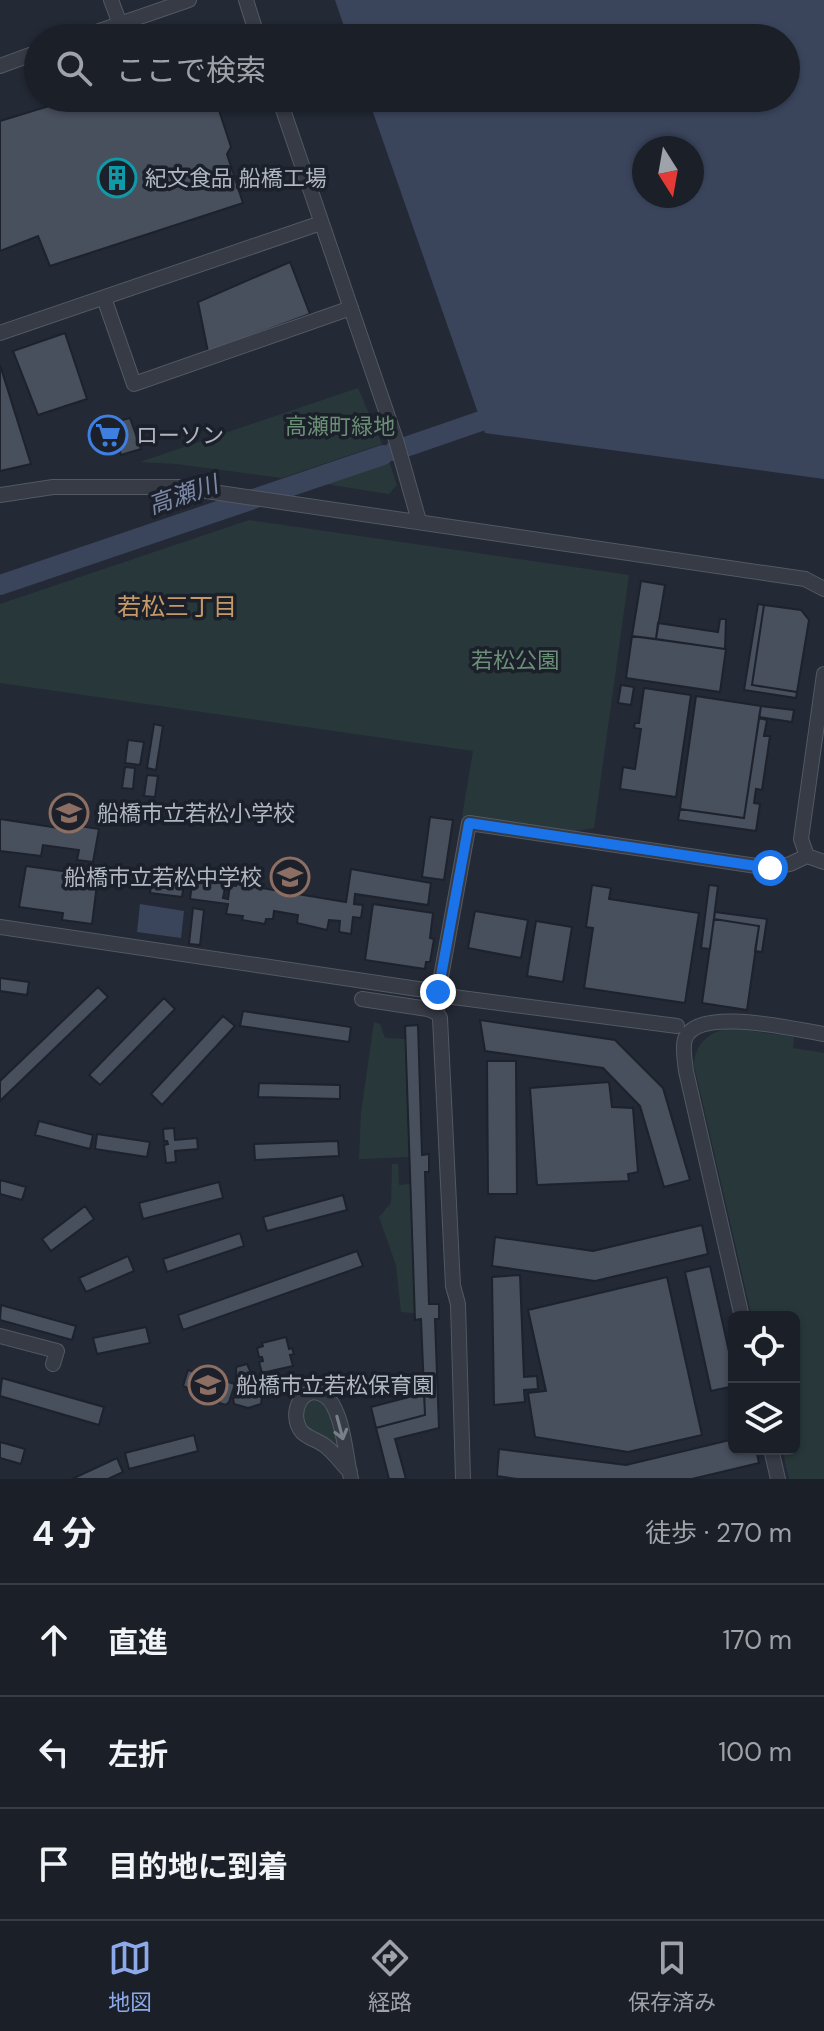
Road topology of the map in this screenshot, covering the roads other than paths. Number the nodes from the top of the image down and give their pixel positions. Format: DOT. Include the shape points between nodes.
graph roads {
  1 [pos="111,0"];
  2 [pos="189,0"];
  3 [pos="246,0"];
  4 [pos="120,24"];
  5 [pos="254,24"];
  6 [pos="24,57"];
  7 [pos="0,66"];
  8 [pos="284,112"];
  9 [pos="321,223"];
  10 [pos="104,298"];
  11 [pos="351,308"];
  12 [pos="0,333"];
  13 [pos="0,495"];
  14 [pos="419,521"];
  15 [pos="824,589"];
  16 [pos="824,674"];
  17 [pos="807,856"];
  18 [pos="824,862"];
  19 [pos="0,927"];
  20 [pos="438,993"];
  21 [pos="362,999"];
  22 [pos="437,1013"];
  23 [pos="677,1026"];
  24 [pos="824,1034"];
  25 [pos="741,1311"];
  26 [pos="0,1336"];
  27 [pos="53,1364"];
  28 [pos="772,1455"];
  29 [pos="350,1476"];
  30 [pos="463,1479"];
  31 [pos="778,1479"];
  1 -- 4 [label="street"];
  2 -- 4 [label="street"];
  3 -- 5 [label="street"];
  6 -- 7 [label="street"];
  8 -- 9 [label="street"];
  9 -- 10 [label="street"];
  9 -- 11 [label="street"];
  10 -- 11 [label="street" via="134,384"];
  10 -- 12 [label="street"];
  11 -- 14 [label="street"];
  13 -- 14 [label="street" via="53,487 179,487"];
  14 -- 15 [label="street" via="805,579"];
  16 -- 17 [label="street" via="801,830"];
  17 -- 18 [label="street"];
  17 -- 20 [label="street" via="770,868 469,823"];
  19 -- 20 [label="street"];
  20 -- 22 [label="street"];
  20 -- 23 [label="street"];
  21 -- 22 [label="street"];
  22 -- 30 [label="street" via="458,1304"];
  24 -- 25 [label="street" via="727,1020 701,1024 685,1038 686,1071"];
  26 -- 27 [label="street" via="57,1351"];
  28 -- 31 [label="street"];
  29 -- 29 [label="street, one-way" via="323,1444 302,1431 295,1411 304,1396 323,1394 331,1401"];
}
